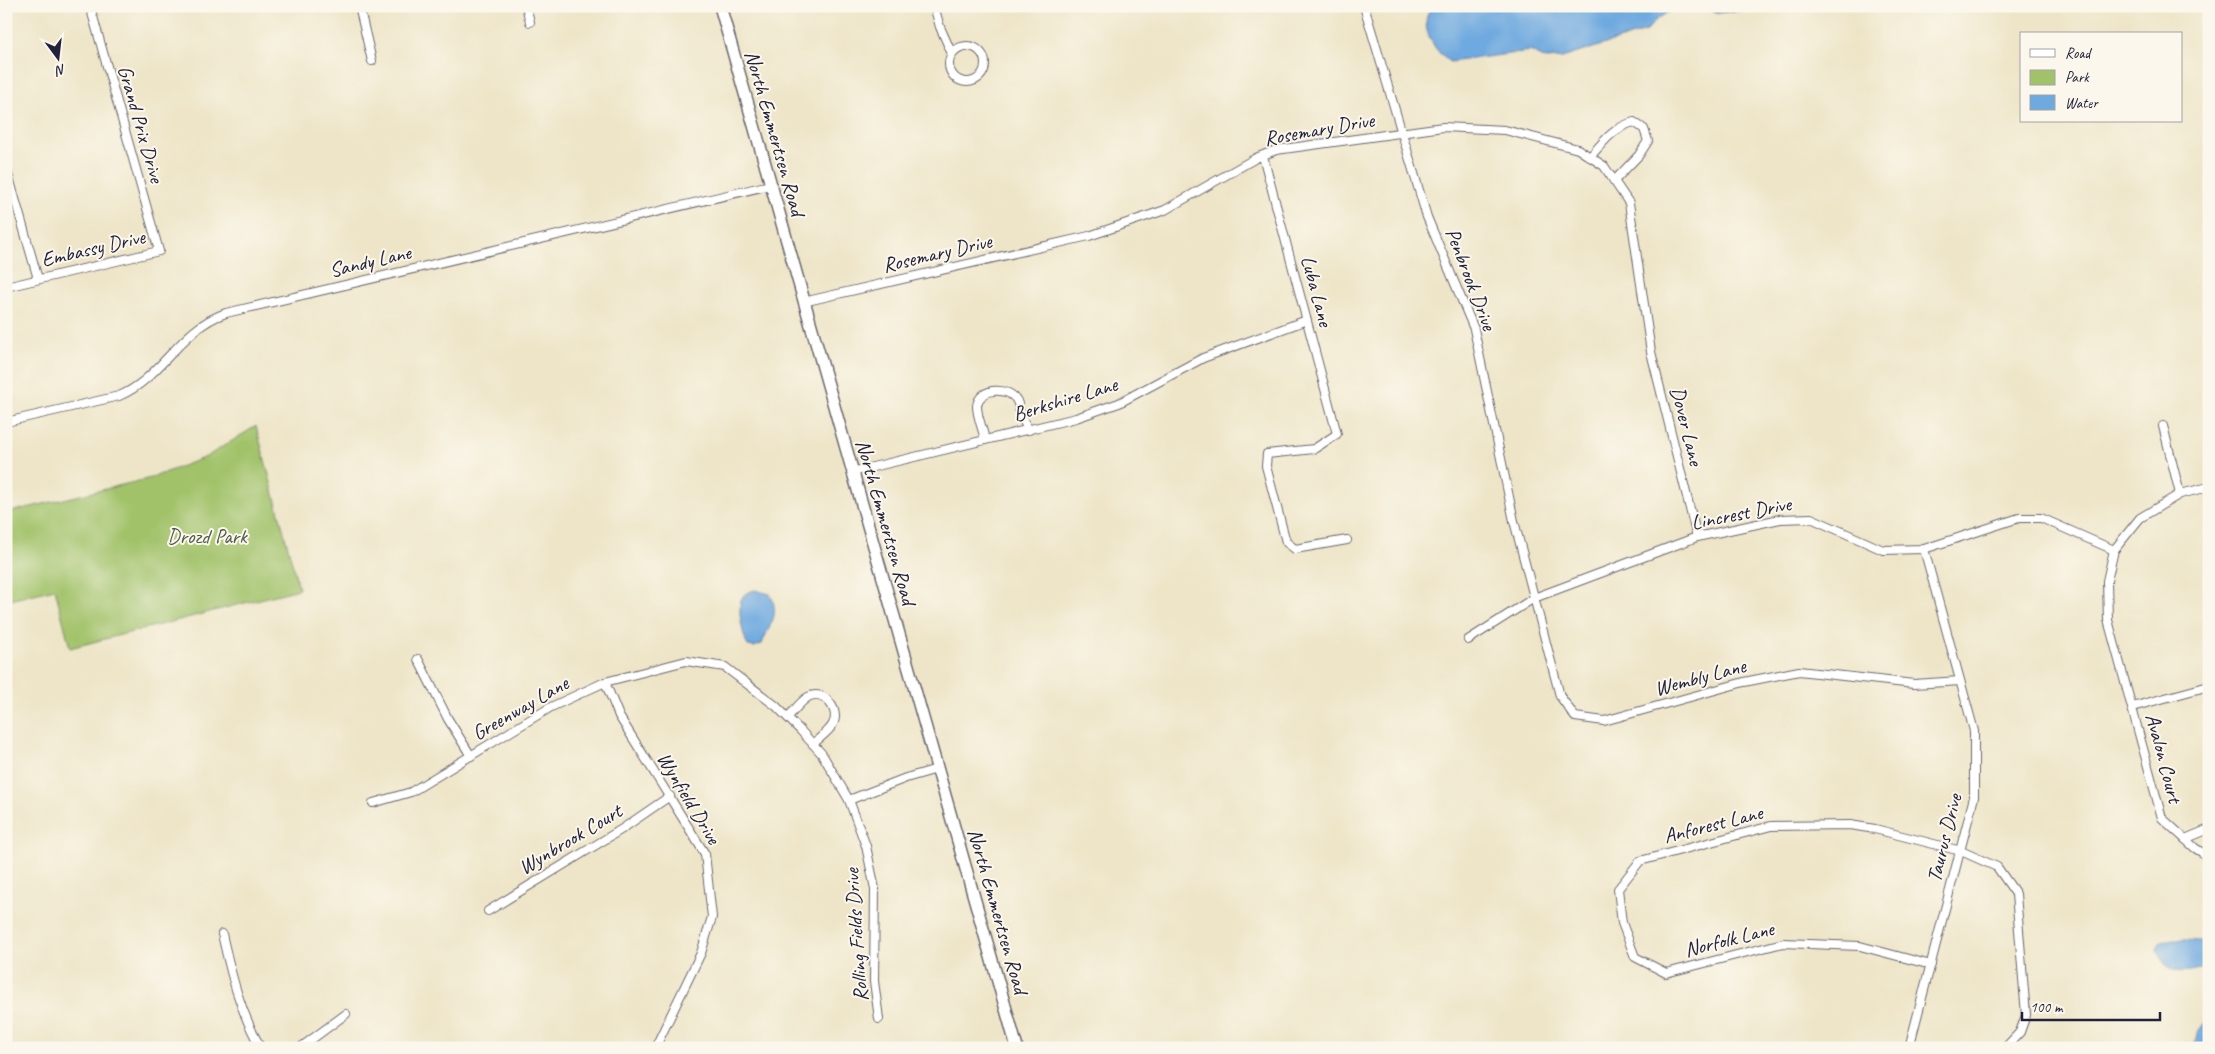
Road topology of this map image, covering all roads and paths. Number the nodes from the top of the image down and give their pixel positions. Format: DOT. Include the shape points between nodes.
graph roads {
  1 [pos="90,6"];
  2 [pos="359,6"];
  3 [pos="526,6"];
  4 [pos="720,6"];
  5 [pos="934,6"];
  6 [pos="1364,6"];
  7 [pos="530,22"];
  8 [pos="952,54"];
  9 [pos="372,61"];
  10 [pos="1401,132"];
  11 [pos="1263,156"];
  12 [pos="1590,157"];
  13 [pos="6,167"];
  14 [pos="1614,181"];
  15 [pos="770,185"];
  16 [pos="159,251"];
  17 [pos="38,279"];
  18 [pos="6,287"];
  19 [pos="803,302"];
  20 [pos="1306,320"];
  21 [pos="1647,322"];
  22 [pos="6,422"];
  23 [pos="2163,426"];
  24 [pos="1029,430"];
  25 [pos="985,440"];
  26 [pos="852,472"];
  27 [pos="2209,487"];
  28 [pos="2180,494"];
  29 [pos="1696,537"];
  30 [pos="1347,540"];
  31 [pos="1924,549"];
  32 [pos="2114,550"];
  33 [pos="1534,598"];
  34 [pos="1468,640"];
  35 [pos="418,659"];
  36 [pos="692,661"];
  37 [pos="1960,681"];
  38 [pos="605,682"];
  39 [pos="2209,686"];
  40 [pos="2132,707"];
  41 [pos="788,717"];
  42 [pos="813,744"];
  43 [pos="471,756"];
  44 [pos="937,769"];
  45 [pos="670,796"];
  46 [pos="850,800"];
  47 [pos="373,803"];
  48 [pos="2209,829"];
  49 [pos="2185,839"];
  50 [pos="1961,851"];
  51 [pos="2209,857"];
  52 [pos="488,912"];
  53 [pos="1622,923"];
  54 [pos="222,934"];
  55 [pos="1931,965"];
  56 [pos="346,1014"];
  57 [pos="879,1019"];
  58 [pos="261,1048"];
  59 [pos="300,1048"];
  60 [pos="655,1048"];
  61 [pos="1017,1048"];
  62 [pos="1909,1048"];
  63 [pos="2004,1048"];
  1 -- 16 [label="street, Grand Prix Drive"];
  2 -- 9 [label="street"];
  3 -- 7 [label="street"];
  4 -- 15 [label="street, North Emmertsen Road"];
  5 -- 8 [label="street"];
  6 -- 10 [label="street, Penbrook Drive"];
  8 -- 8 [label="street" via="949,65 957,79 974,81 983,73 986,61 974,46 962,46"];
  10 -- 11 [label="street, Rosemary Drive" via="1276,150"];
  10 -- 12 [label="street, Rosemary Drive" via="1442,127 1505,130 1578,149"];
  10 -- 33 [label="street, Penbrook Drive" via="1427,216 1474,329 1514,521"];
  11 -- 19 [label="street, Rosemary Drive" via="1165,210 1089,236"];
  11 -- 20 [label="street, Luba Lane"];
  12 -- 14 [label="street, Rosemary Drive" via="1604,166"];
  12 -- 14 [label="street" via="1622,125 1634,122 1644,129 1648,141"];
  13 -- 17 [label="street"];
  14 -- 21 [label="street, Rosemary Drive" via="1629,203"];
  15 -- 19 [label="street, North Emmertsen Road"];
  15 -- 22 [label="street, Sandy Lane" via="226,313 211,318 193,331 129,392"];
  16 -- 17 [label="street, Embassy Drive"];
  17 -- 18 [label="street, Embassy Drive"];
  19 -- 26 [label="street, North Emmertsen Road"];
  20 -- 24 [label="street, Berkshire Lane" via="1203,358 1119,403"];
  20 -- 30 [label="street, Luba Lane" via="1337,434 1314,449 1267,454 1266,466 1286,542 1295,549"];
  21 -- 29 [label="street, Dover Lane" via="1651,352"];
  23 -- 28 [label="street"];
  24 -- 25 [label="street, Berkshire Lane"];
  24 -- 25 [label="street" via="1020,415 1017,400 1007,392 994,390 982,396 977,404"];
  25 -- 26 [label="street, Berkshire Lane"];
  26 -- 44 [label="street, North Emmertsen Road"];
  27 -- 28 [label="street"];
  28 -- 32 [label="street" via="2140,518"];
  29 -- 31 [label="street, Lincrest Drive" via="1780,520 1811,518 1883,550"];
  29 -- 33 [label="street, Lincrest Drive"];
  31 -- 32 [label="street, Lincrest Drive" via="2019,518 2041,518"];
  31 -- 37 [label="street, Taurus Drive"];
  32 -- 40 [label="street, Avalon Court" via="2107,580 2108,620"];
  33 -- 34 [label="street, Lincrest Drive"];
  33 -- 37 [label="street, Wembly Lane" via="1560,696 1575,717 1604,721 1744,682 1799,671 1914,684"];
  35 -- 43 [label="street"];
  36 -- 38 [label="street, Greenway Lane"];
  36 -- 41 [label="street, Rolling Fields Drive" via="725,667"];
  37 -- 50 [label="street, Taurus Drive" via="1974,731 1974,797"];
  38 -- 43 [label="street, Greenway Lane" via="552,707"];
  38 -- 45 [label="street, Wynfield Drive" via="619,716"];
  39 -- 40 [label="street"];
  40 -- 49 [label="street, Avalon Court" via="2162,818"];
  41 -- 42 [label="street, Rolling Fields Drive"];
  41 -- 42 [label="street" via="809,696 819,695 827,700 834,708 833,725"];
  42 -- 46 [label="street, Rolling Fields Drive"];
  43 -- 47 [label="street, Greenway Lane" via="411,792"];
  44 -- 46 [label="street"];
  44 -- 61 [label="street, North Emmertsen Road"];
  45 -- 52 [label="street, Wynbrook Court"];
  45 -- 60 [label="street, Wynfield Drive" via="705,854 712,916 701,953"];
  46 -- 57 [label="street, Rolling Fields Drive" via="866,846 875,888 874,981"];
  48 -- 49 [label="street"];
  49 -- 51 [label="street, Avalon Court"];
  50 -- 53 [label="street, Anforest Lane" via="1850,825 1771,826 1640,861 1618,889"];
  50 -- 55 [label="street, Taurus Drive"];
  50 -- 63 [label="street, Anforest Lane" via="1998,867 2016,894 2026,1015 2020,1032"];
  53 -- 55 [label="street, Norfolk Lane" via="1635,957 1666,973 1783,943 1860,946"];
  54 -- 58 [label="street" via="243,1013"];
  55 -- 62 [label="street, Taurus Drive"];
  56 -- 59 [label="street"];
}
